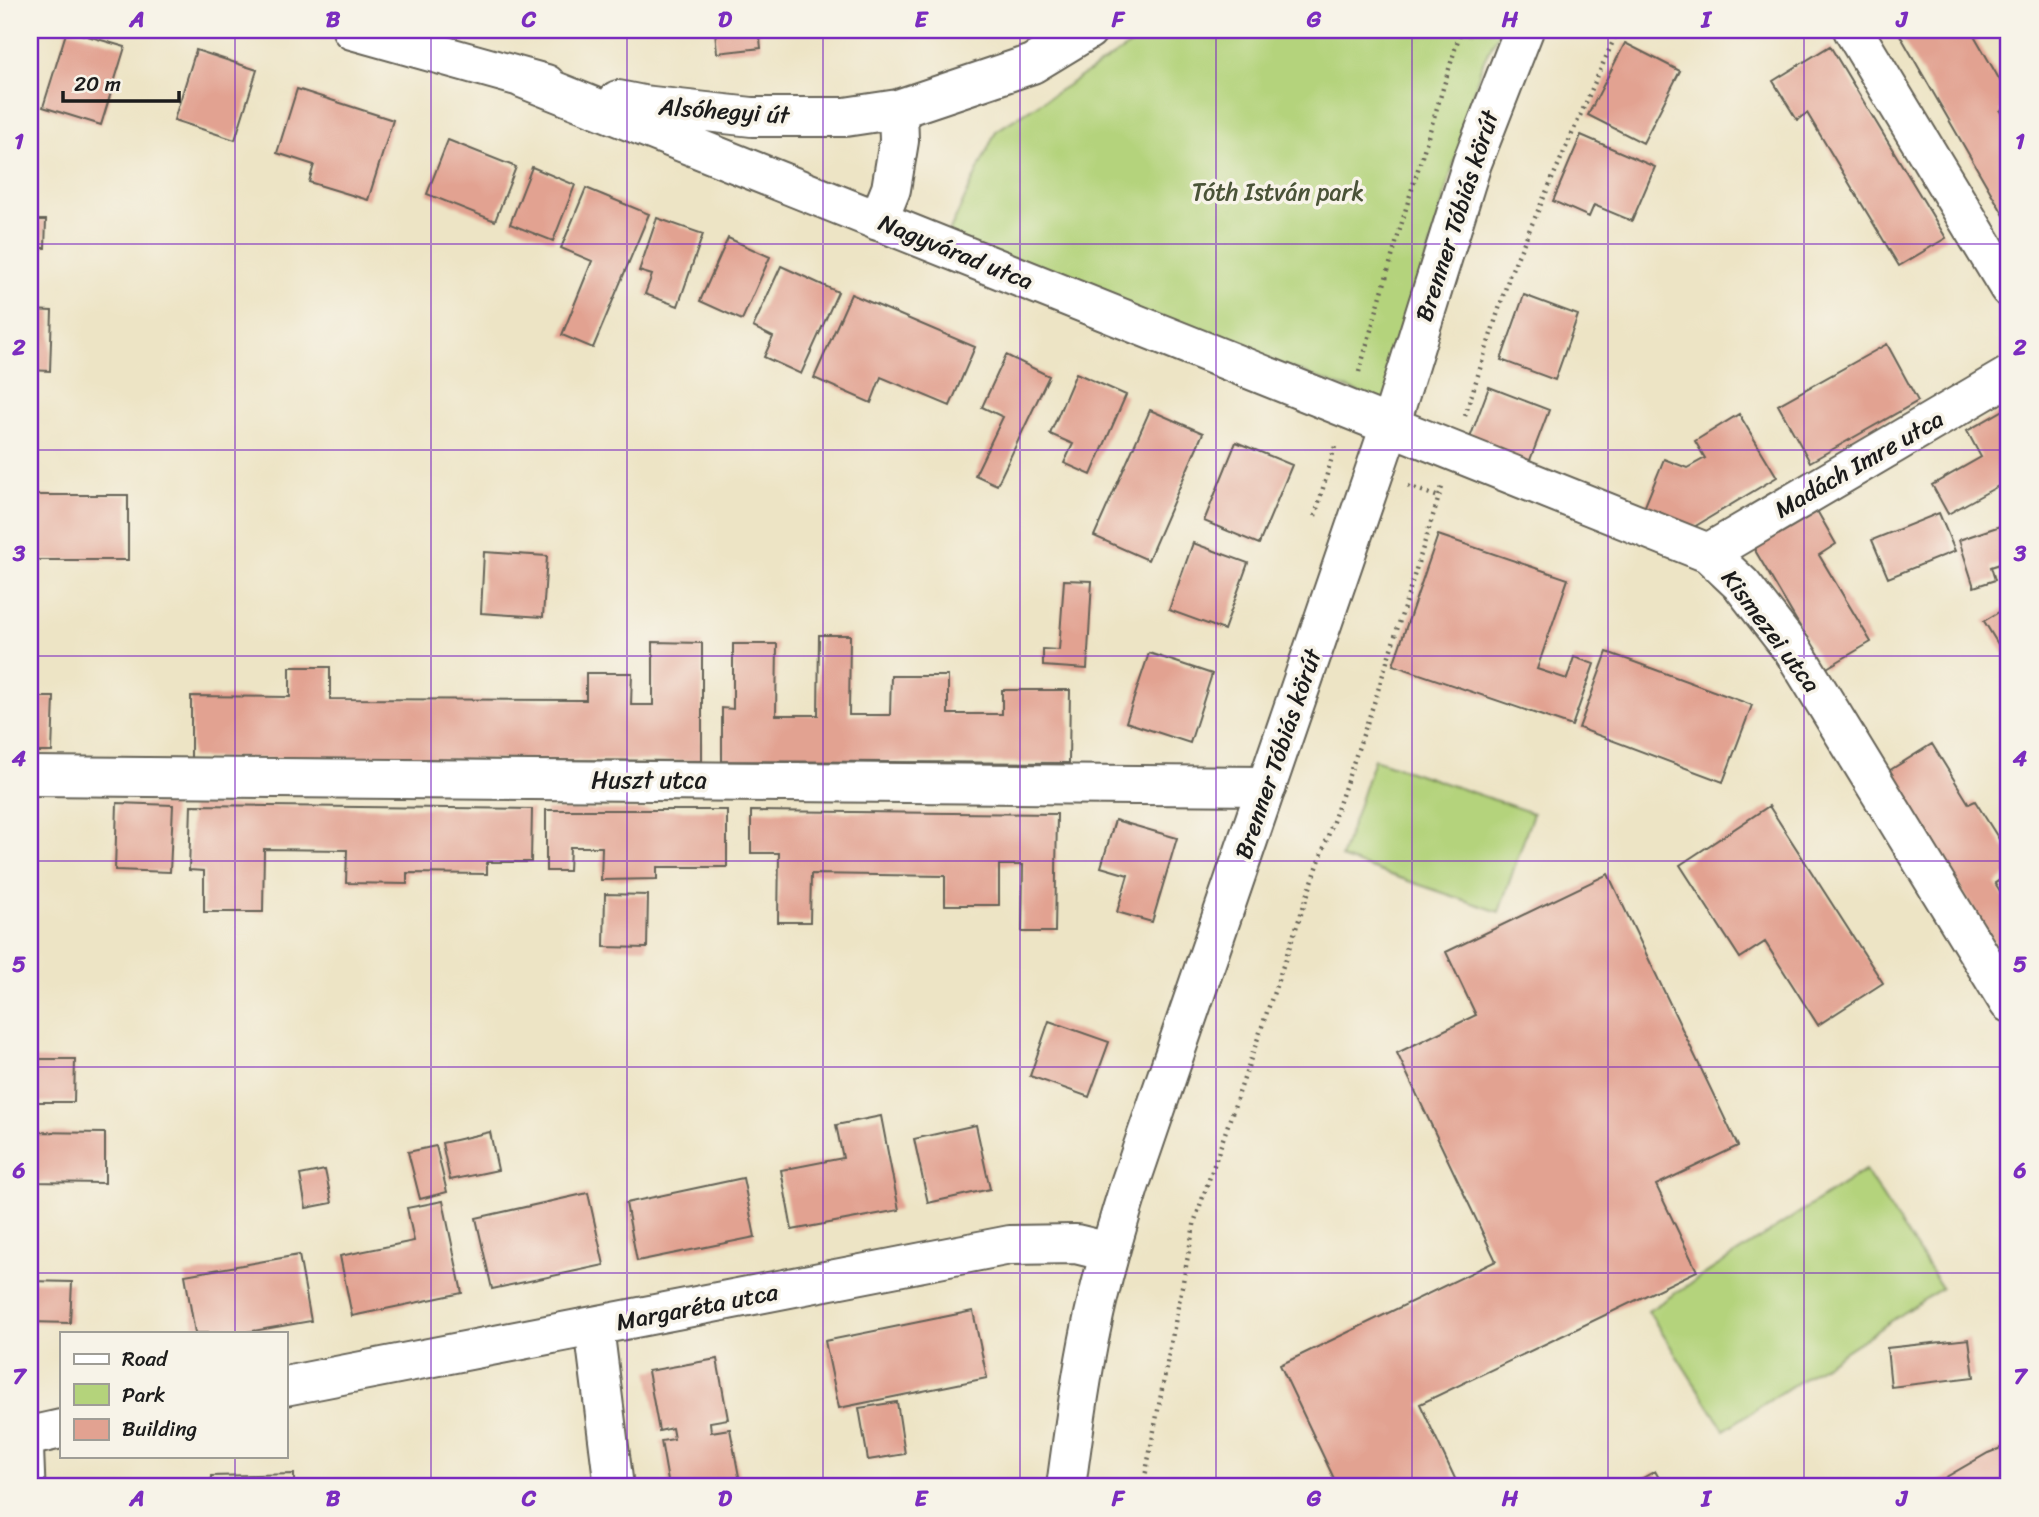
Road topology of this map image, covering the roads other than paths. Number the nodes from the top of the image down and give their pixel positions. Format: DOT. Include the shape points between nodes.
graph roads {
  1 [pos="352,30"];
  2 [pos="1088,30"];
  3 [pos="1524,30"];
  4 [pos="1853,30"];
  5 [pos="522,78"];
  6 [pos="898,109"];
  7 [pos="878,221"];
  8 [pos="2009,288"];
  9 [pos="2009,376"];
  10 [pos="1390,426"];
  11 [pos="1708,552"];
  12 [pos="30,776"];
  13 [pos="1268,786"];
  14 [pos="2009,1003"];
  15 [pos="1109,1252"];
  16 [pos="594,1327"];
  17 [pos="287,1387"];
  18 [pos="41,1433"];
  19 [pos="36,1487"];
  20 [pos="614,1487"];
  21 [pos="1066,1487"];
  1 -- 5 [label="street, Alsóhegyi út"];
  2 -- 6 [label="street, Alsóhegyi út" via="1032,64"];
  3 -- 10 [label="street, Brenner Tóbiás körút" via="1472,163"];
  4 -- 8 [label="street"];
  5 -- 6 [label="street, Alsóhegyi út" via="643,105 752,117 845,117"];
  5 -- 7 [label="street, Nagyvárad utca"];
  6 -- 7 [label="street" via="899,141 891,189"];
  7 -- 10 [label="street, Nagyvárad utca"];
  9 -- 11 [label="street, Madách Imre utca"];
  10 -- 11 [label="street, Kismezei utca"];
  10 -- 13 [label="street, Brenner Tóbiás körút"];
  11 -- 14 [label="street, Kismezei utca" via="1742,585 1794,652"];
  12 -- 13 [label="street, Huszt utca"];
  13 -- 15 [label="street, Brenner Tóbiás körút"];
  15 -- 16 [label="street, Margaréta utca" via="1076,1244 1010,1245"];
  15 -- 21 [label="street, Brenner Tóbiás körút" via="1091,1329"];
  16 -- 17 [label="street, Margaréta utca"];
  16 -- 20 [label="street"];
  18 -- 19 [label="lane"];
}
